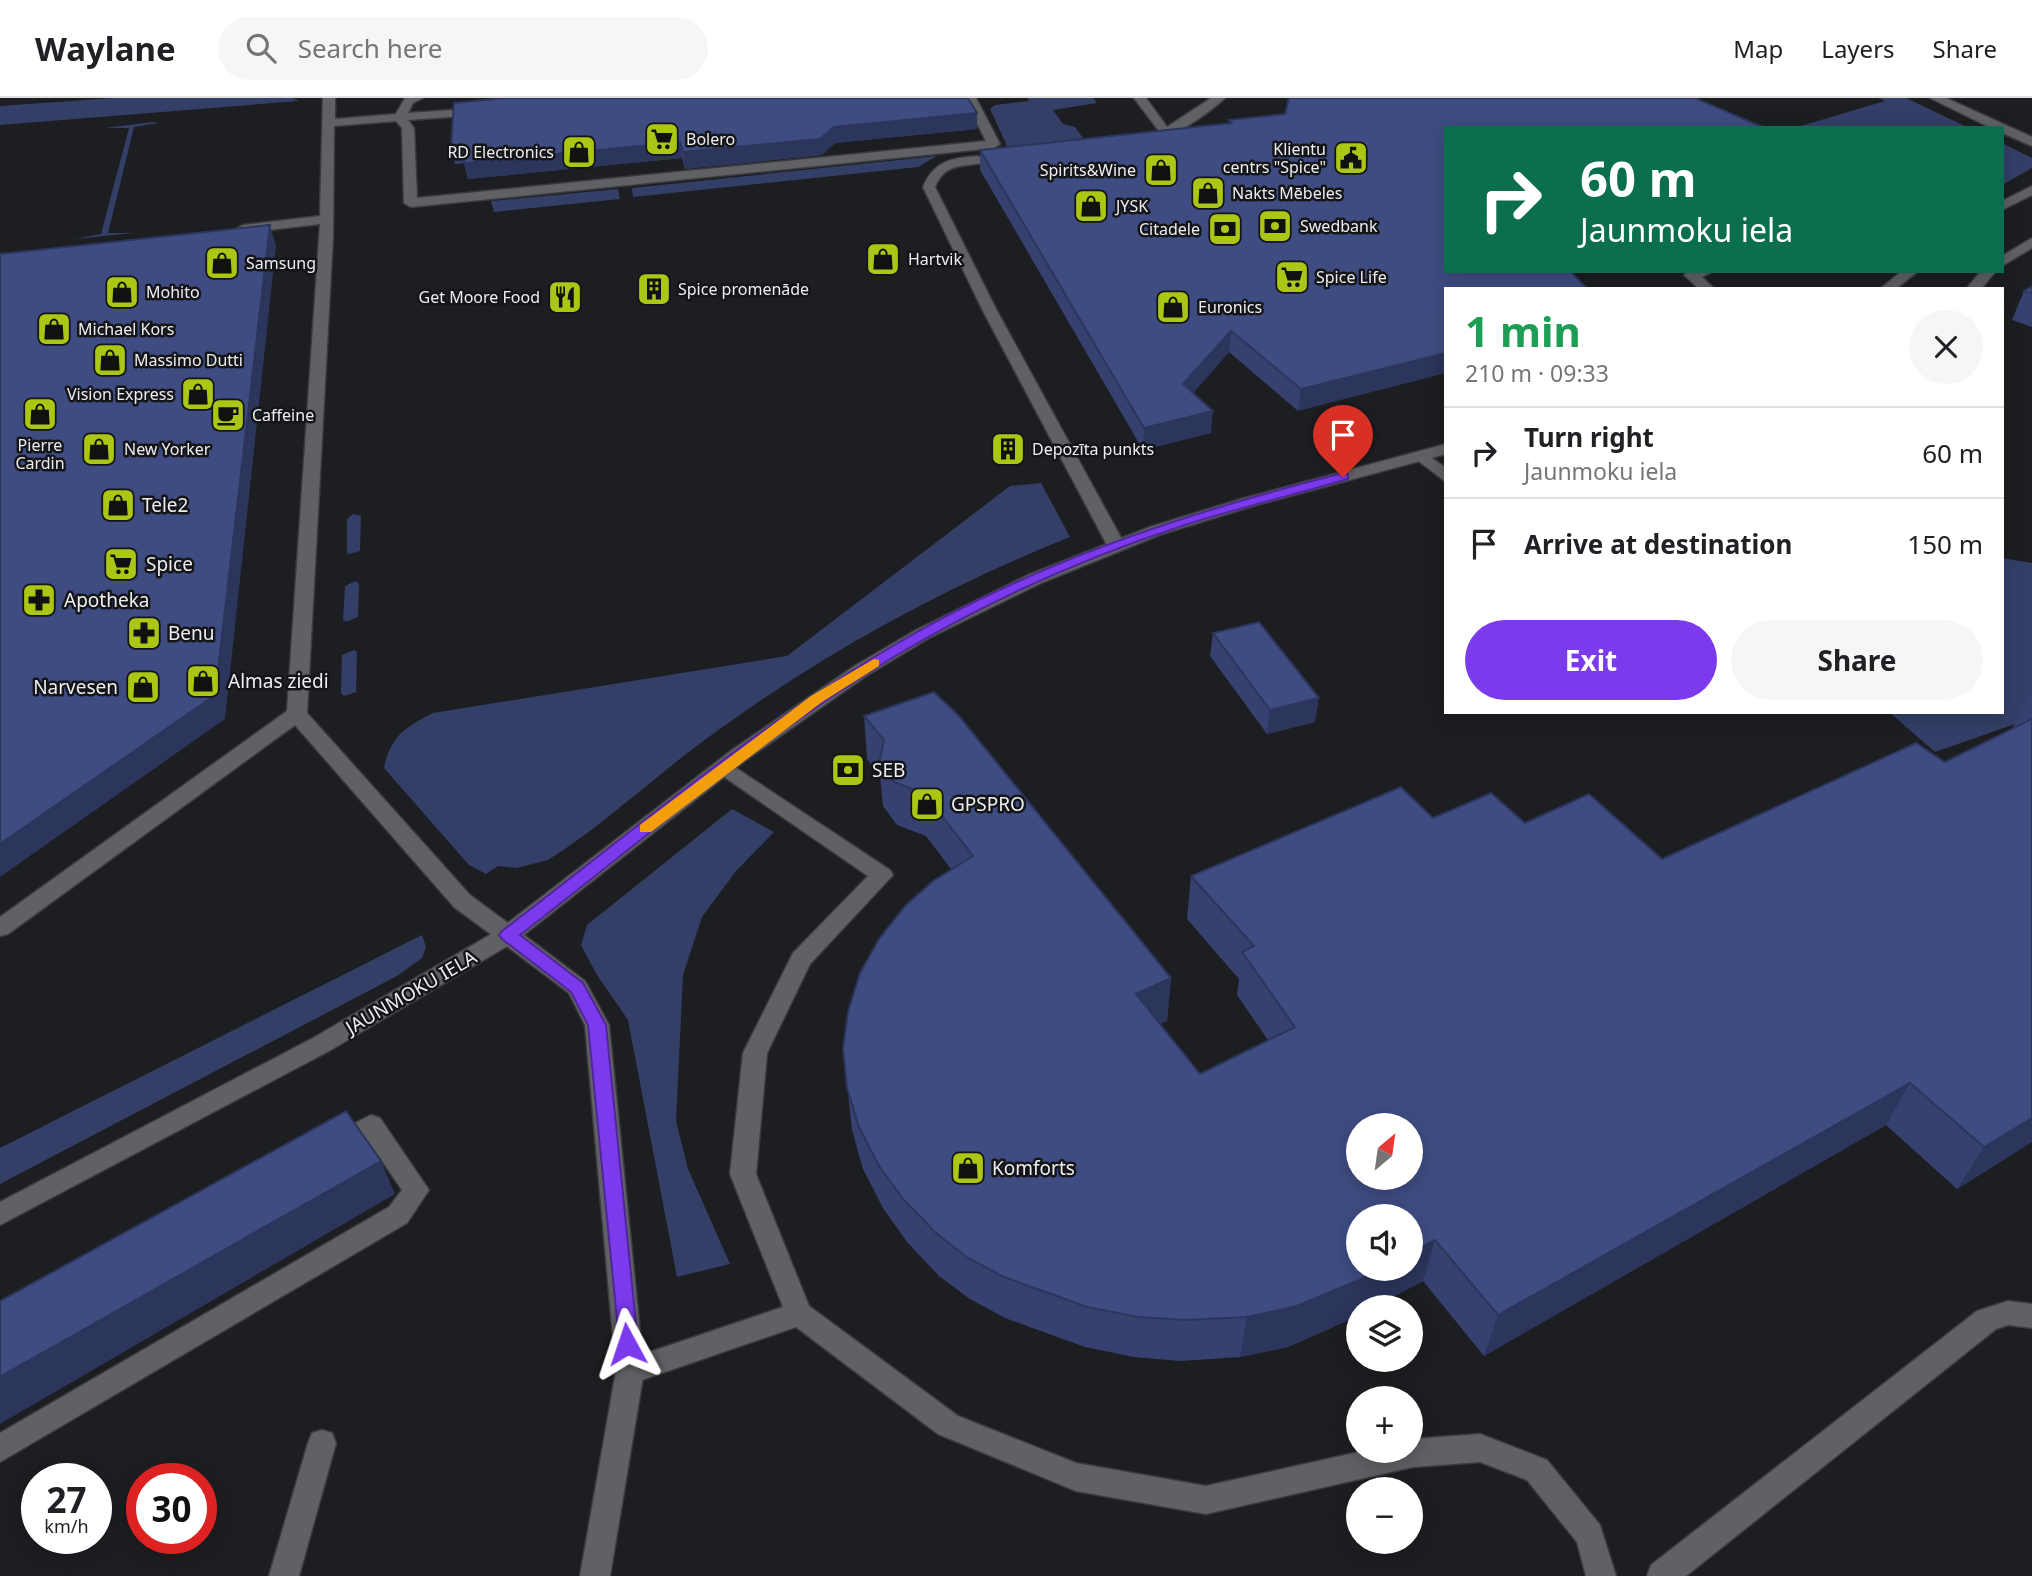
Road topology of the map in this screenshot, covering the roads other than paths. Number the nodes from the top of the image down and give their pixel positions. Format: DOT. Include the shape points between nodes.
graph roads {
  1 [pos="329,98"];
  2 [pos="417,98"];
  3 [pos="970,98"];
  4 [pos="1140,98"];
  5 [pos="1219,98"];
  6 [pos="1936,98"];
  7 [pos="494,110"];
  8 [pos="400,118"];
  9 [pos="328,123"];
  10 [pos="1997,126"];
  11 [pos="2004,129"];
  12 [pos="1166,133"];
  13 [pos="1135,141"];
  14 [pos="2032,142"];
  15 [pos="993,158"];
  16 [pos="2032,190"];
  17 [pos="2004,205"];
  18 [pos="324,220"];
  19 [pos="229,230"];
  20 [pos="2032,242"];
  21 [pos="2004,261"];
  22 [pos="1699,273"];
  23 [pos="1908,273"];
  24 [pos="1987,273"];
  25 [pos="1706,287"];
  26 [pos="1890,287"];
  27 [pos="1975,287"];
  28 [pos="1444,450"];
  29 [pos="1422,456"];
  30 [pos="1444,475"];
  31 [pos="1115,545"];
  32 [pos="297,715"];
  33 [pos="724,768"];
  34 [pos="0,928"];
  35 [pos="508,935"];
  36 [pos="312,1158"];
  37 [pos="0,1214"];
  38 [pos="799,1314"];
  39 [pos="2032,1316"];
  40 [pos="630,1371"];
  41 [pos="321,1443"];
  42 [pos="0,1448"];
  43 [pos="284,1576"];
  44 [pos="595,1576"];
  45 [pos="1601,1576"];
  46 [pos="1662,1576"];
  1 -- 9 [label="street"];
  2 -- 8 [label="street" via="408,101"];
  3 -- 8 [label="street" via="994,144 411,203 408,128"];
  4 -- 12 [label="street"];
  5 -- 12 [label="street"];
  6 -- 10 [label="street"];
  7 -- 8 [label="street"];
  8 -- 9 [label="street"];
  9 -- 18 [label="street"];
  11 -- 14 [label="street"];
  12 -- 13 [label="street"];
  15 -- 31 [label="street" via="940,167 929,187"];
  16 -- 17 [label="street"];
  18 -- 19 [label="street"];
  18 -- 32 [label="street"];
  20 -- 21 [label="street"];
  22 -- 25 [label="street" via="1691,275"];
  23 -- 26 [label="street"];
  24 -- 27 [label="street"];
  28 -- 29 [label="street, JAUNMOKU IELA"];
  29 -- 30 [label="street"];
  29 -- 31 [label="street, JAUNMOKU IELA" via="1265,497"];
  31 -- 33 [label="street, JAUNMOKU IELA" via="986,602 892,652 817,699"];
  32 -- 34 [label="street"];
  32 -- 35 [label="street" via="462,901"];
  33 -- 35 [label="street, JAUNMOKU IELA"];
  33 -- 38 [label="street" via="882,875 801,959 755,1053 743,1174"];
  35 -- 37 [label="street, JAUNMOKU IELA" via="389,1007"];
  35 -- 40 [label="street" via="577,988 597,1025"];
  36 -- 42 [label="street" via="371,1125 416,1189 398,1215"];
  38 -- 40 [label="street"];
  38 -- 45 [label="street" via="948,1425 1076,1478 1206,1500 1413,1453 1480,1448 1537,1470 1590,1535"];
  39 -- 46 [label="street" via="2008,1313 1987,1320"];
  40 -- 44 [label="street"];
  41 -- 43 [label="street"];
}
